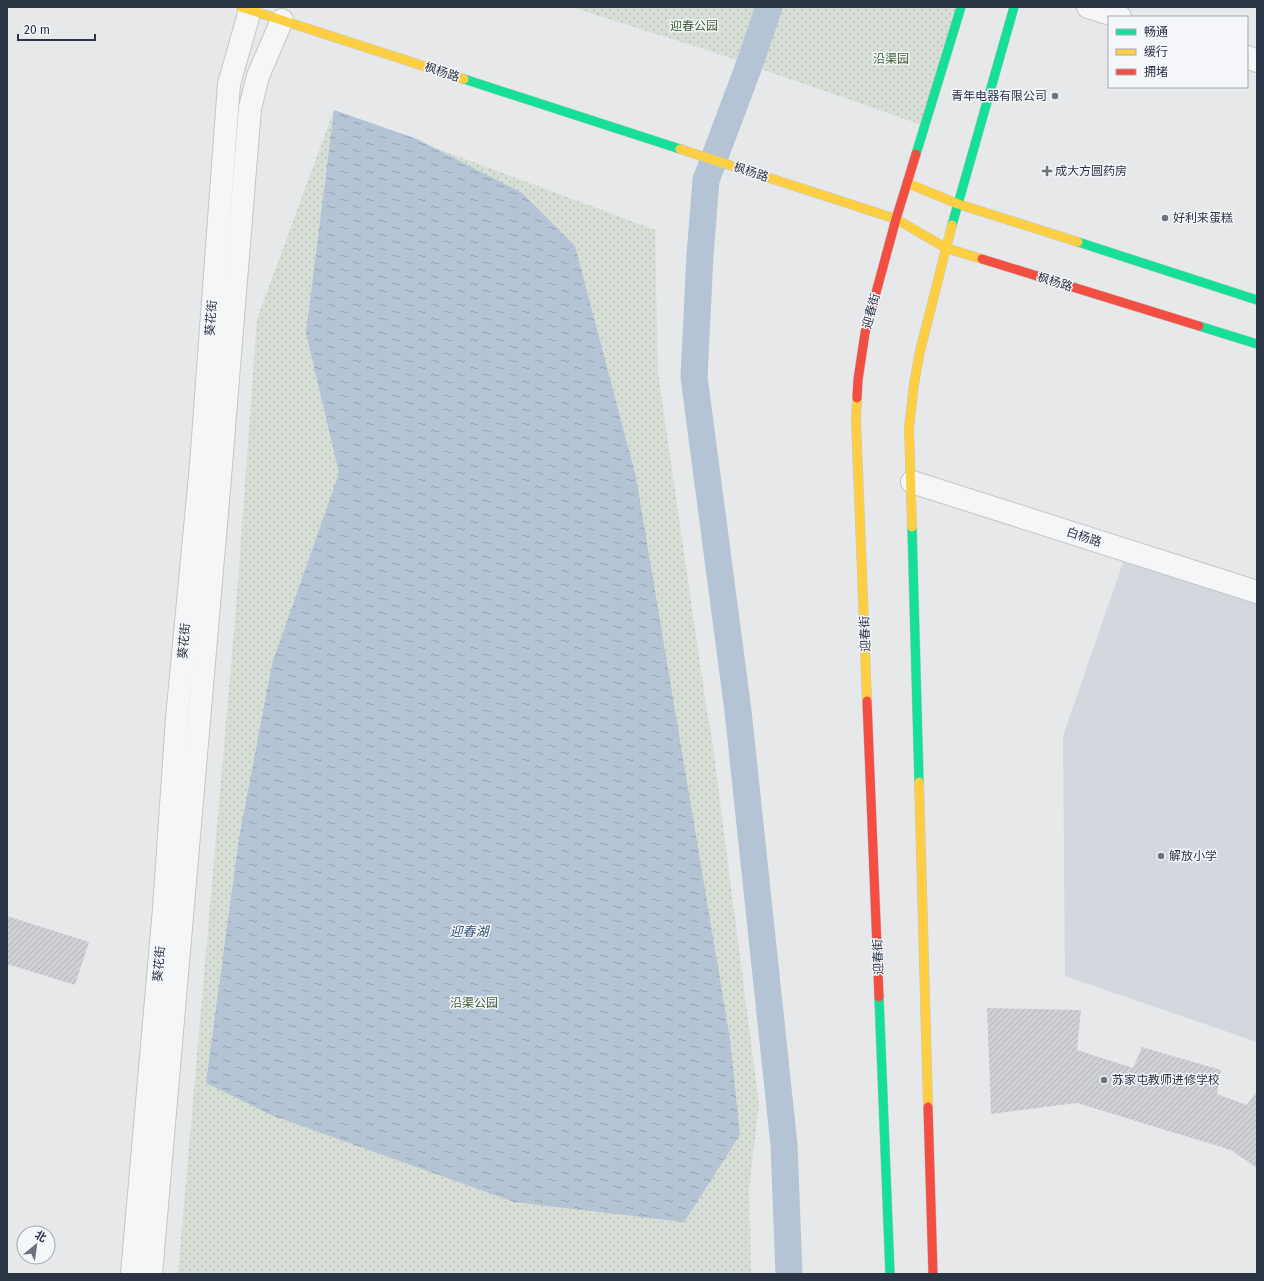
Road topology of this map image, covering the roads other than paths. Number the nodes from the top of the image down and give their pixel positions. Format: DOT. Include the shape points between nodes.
graph roads {
  1 [pos="961,7"];
  2 [pos="1014,7"];
  3 [pos="1088,7"];
  4 [pos="245,8"];
  5 [pos="1117,16"];
  6 [pos="282,20"];
  7 [pos="907,183"];
  8 [pos="958,204"];
  9 [pos="896,220"];
  10 [pos="946,248"];
  11 [pos="1257,300"];
  12 [pos="1257,344"];
  13 [pos="912,482"];
  14 [pos="1257,592"];
  15 [pos="132,1274"];
  16 [pos="151,1274"];
  17 [pos="890,1274"];
  18 [pos="933,1274"];
  1 -- 7 [label="street, 迎春街"];
  2 -- 8 [label="street"];
  3 -- 5 [label="street"];
  4 -- 6 [label="street, 枫杨路"];
  4 -- 15 [label="street, 葵花街" via="229,84 201,465 177,718 164,909"];
  6 -- 9 [label="street, 枫杨路"];
  6 -- 16 [label="street, 葵花街" via="258,76 250,108"];
  7 -- 8 [label="street"];
  7 -- 9 [label="street, 迎春街"];
  8 -- 10 [label="street"];
  8 -- 11 [label="street"];
  9 -- 10 [label="street, 枫杨路"];
  9 -- 17 [label="street, 迎春街" via="865,333 858,380 856,420"];
  10 -- 12 [label="street, 枫杨路"];
  10 -- 13 [label="street" via="914,384 909,428"];
  13 -- 14 [label="street, 白杨路"];
  13 -- 18 [label="street"];
}
